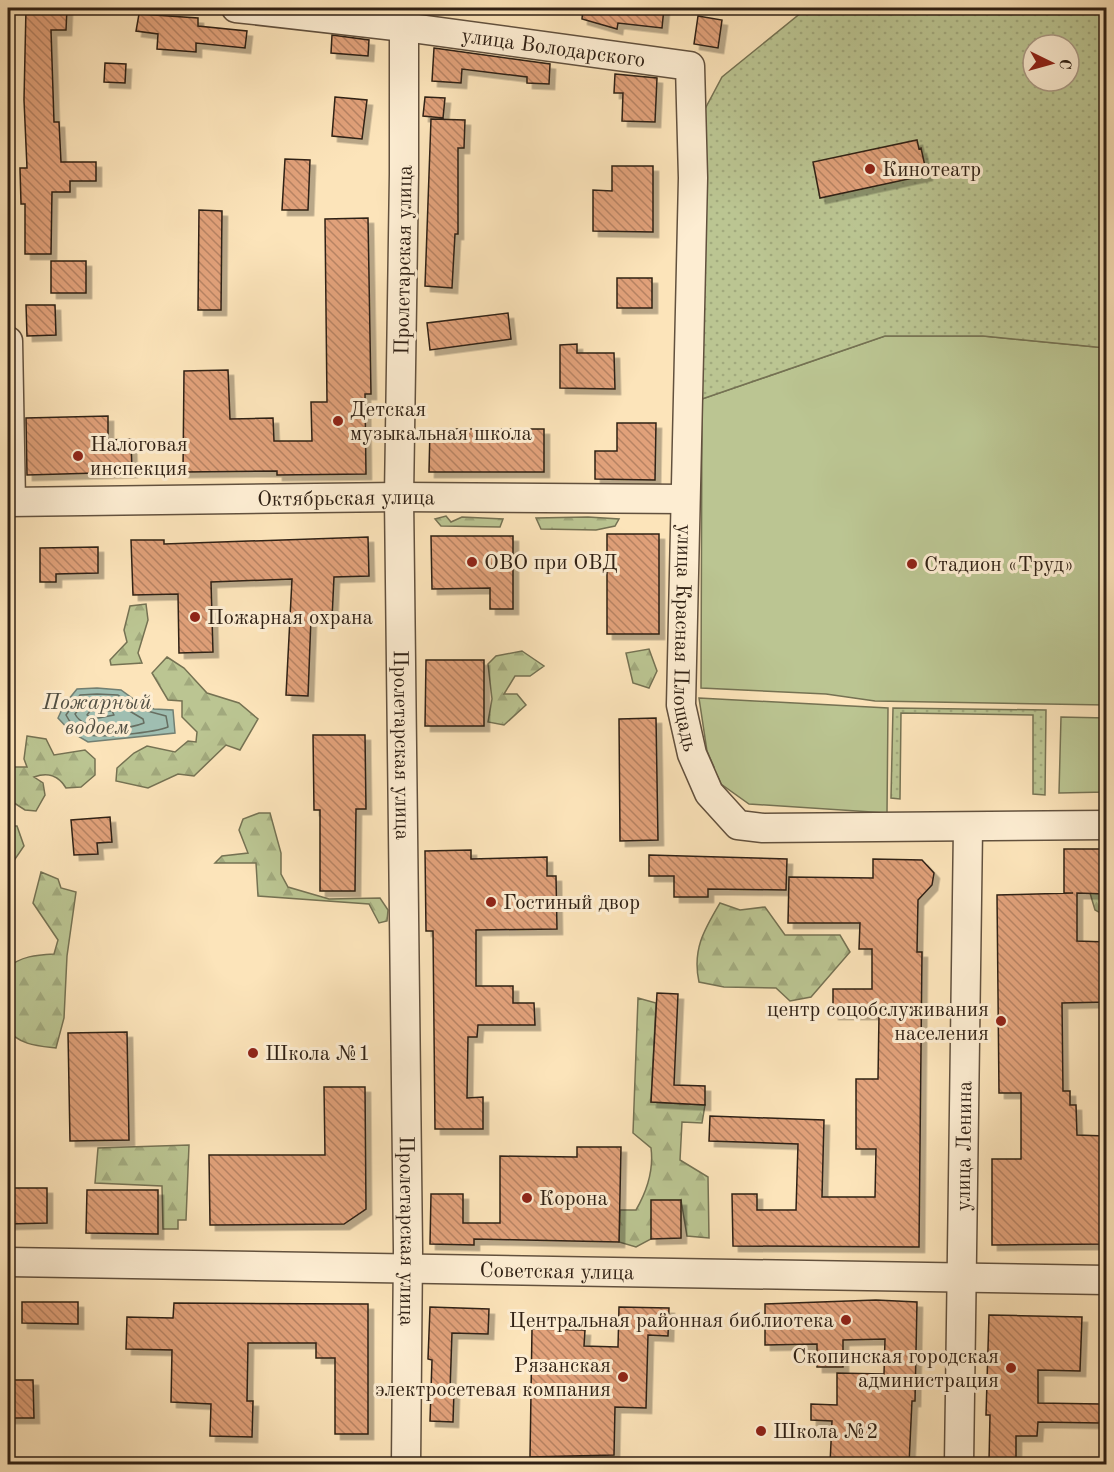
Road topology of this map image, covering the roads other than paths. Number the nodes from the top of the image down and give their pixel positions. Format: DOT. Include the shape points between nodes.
graph roads {
  1 [pos="236,8"];
  2 [pos="404,27"];
  3 [pos="690,66"];
  4 [pos="8,340"];
  5 [pos="399,497"];
  6 [pos="685,499"];
  7 [pos="9,502"];
  8 [pos="1107,825"];
  9 [pos="968,828"];
  10 [pos="8,1262"];
  11 [pos="408,1269"];
  12 [pos="963,1279"];
  13 [pos="1107,1280"];
  14 [pos="406,1464"];
  15 [pos="959,1464"];
  1 -- 2 [label="street, улица Володарского"];
  2 -- 3 [label="street, улица Володарского"];
  2 -- 5 [label="street, Пролетарская улица"];
  3 -- 6 [label="street, улица Красная Площадь" via="693,178"];
  4 -- 7 [label="street"];
  5 -- 6 [label="street, Октябрьская улица"];
  5 -- 7 [label="street, Октябрьская улица"];
  5 -- 11 [label="street, Пролетарская улица"];
  6 -- 9 [label="street, улица Красная Площадь" via="681,705 692,754 709,793 738,825"];
  8 -- 9 [label="street, улица Красная Площадь"];
  9 -- 12 [label="street, улица Ленина"];
  10 -- 11 [label="street, Советская улица"];
  11 -- 12 [label="street, Советская улица"];
  11 -- 14 [label="street, Пролетарская улица"];
  12 -- 13 [label="street, Советская улица"];
  12 -- 15 [label="street, улица Ленина"];
}
